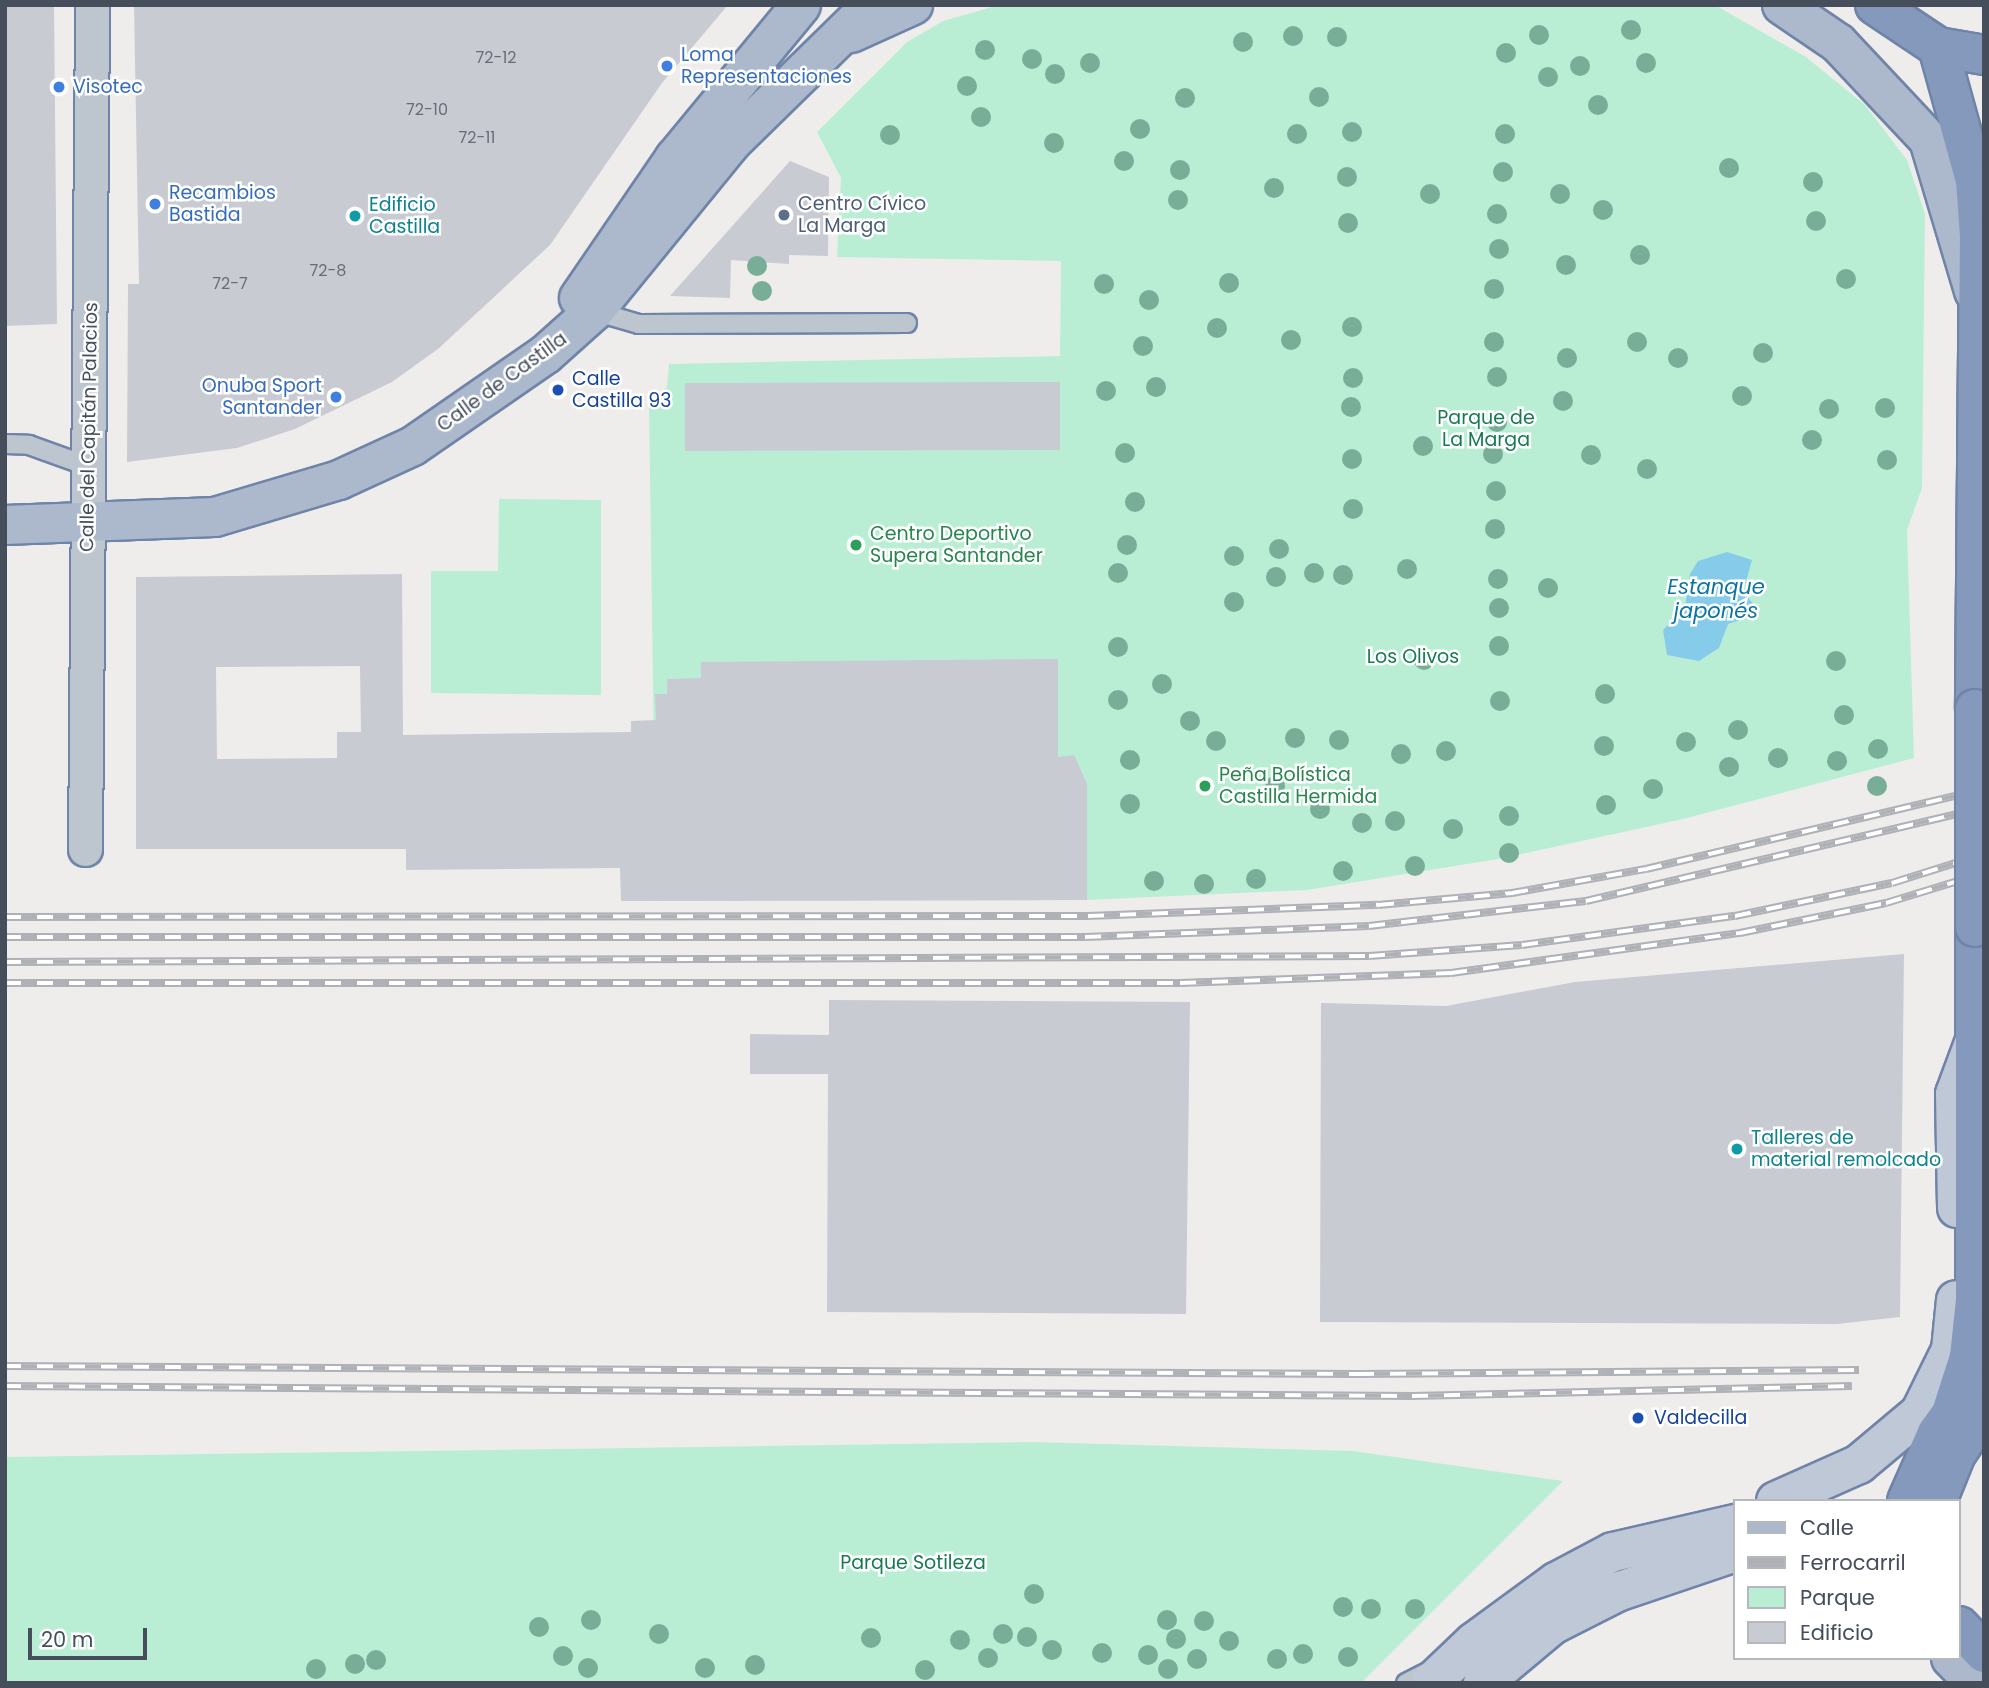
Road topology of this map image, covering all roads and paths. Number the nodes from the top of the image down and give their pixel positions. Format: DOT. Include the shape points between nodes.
graph roads {
  1 [pos="92,5"];
  2 [pos="801,5"];
  3 [pos="872,5"];
  4 [pos="913,5"];
  5 [pos="1782,5"];
  6 [pos="1875,5"];
  7 [pos="824,45"];
  8 [pos="1938,47"];
  9 [pos="1984,55"];
  10 [pos="1975,295"];
  11 [pos="594,311"];
  12 [pos="907,323"];
  13 [pos="519,374"];
  14 [pos="5,444"];
  15 [pos="90,467"];
  16 [pos="5,525"];
  17 [pos="89,525"];
  18 [pos="85,849"];
  19 [pos="1979,1057"];
  20 [pos="1984,1373"];
  21 [pos="1956,1417"];
  22 [pos="1781,1499"];
  23 [pos="1837,1499"];
  24 [pos="1908,1499"];
  25 [pos="1937,1499"];
  26 [pos="1734,1514"];
  27 [pos="1672,1535"];
  28 [pos="1733,1546"];
  29 [pos="1961,1608"];
  30 [pos="1984,1622"];
  31 [pos="1457,1675"];
  32 [pos="1406,1683"];
  1 -- 15 [label="street, Calle del Capitán Palacios"];
  2 -- 13 [label="main road" via="675,158"];
  3 -- 7 [label="main road, Calle de Castilla"];
  4 -- 7 [label="main road"];
  5 -- 10 [label="main road" via="1838,43 1929,139"];
  6 -- 8 [label="highway"];
  7 -- 11 [label="main road, Calle de Castilla" via="730,144"];
  8 -- 9 [label="highway"];
  8 -- 10 [label="highway" via="1975,180"];
  10 -- 19 [label="highway, bridge"];
  11 -- 12 [label="lane" via="639,324"];
  11 -- 13 [label="main road, Calle de Castilla"];
  13 -- 17 [label="main road, Calle de Castilla" via="413,446 339,480 215,517"];
  14 -- 15 [label="lane" via="29,445"];
  15 -- 17 [label="street, Calle del Capitán Palacios"];
  16 -- 17 [label="main road, Calle de Castilla"];
  17 -- 18 [label="street, Calle del Capitán Palacios"];
  19 -- 21 [label="highway" via="1973,1336"];
  20 -- 21 [label="highway"];
  21 -- 22 [label="main road"];
  21 -- 23 [label="main road" via="1896,1469"];
  21 -- 24 [label="highway"];
  21 -- 25 [label="highway"];
  26 -- 27 [label="main road"];
  27 -- 28 [label="main road"];
  27 -- 31 [label="main road" via="1614,1552 1556,1582"];
  28 -- 31 [label="main road" via="1618,1592"];
  29 -- 30 [label="highway"];
  31 -- 32 [label="lane"];
}
